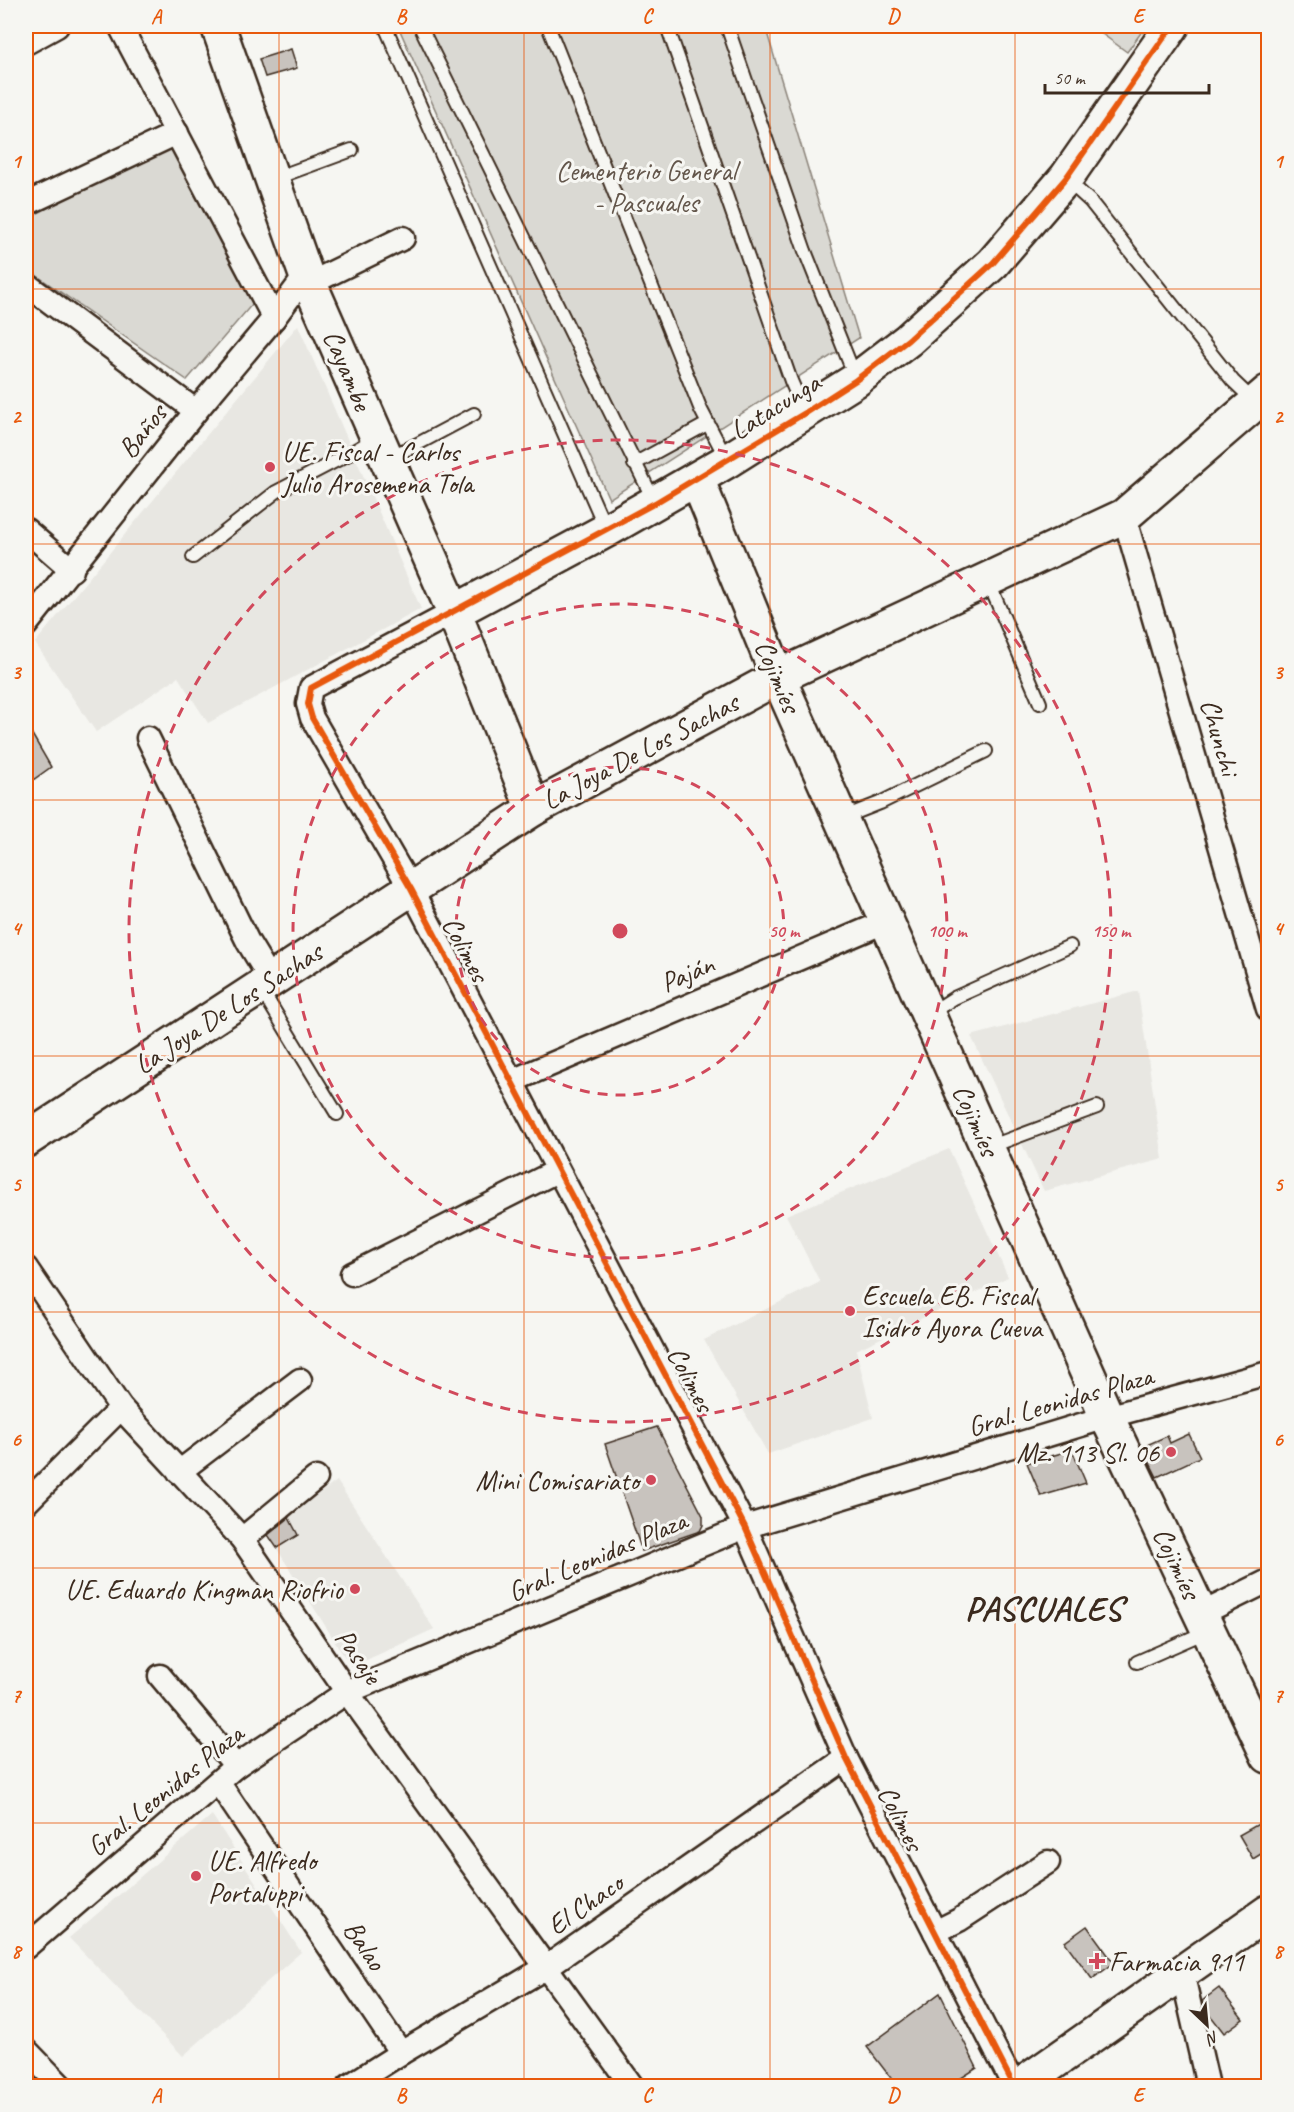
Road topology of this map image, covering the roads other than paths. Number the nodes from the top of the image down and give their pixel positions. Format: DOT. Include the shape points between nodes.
graph roads {
  1 [pos="57,26"];
  2 [pos="120,26"];
  3 [pos="218,26"];
  4 [pos="385,26"];
  5 [pos="420,26"];
  6 [pos="548,26"];
  7 [pos="667,26"];
  8 [pos="727,26"];
  9 [pos="1172,26"];
  10 [pos="26,43"];
  11 [pos="177,133"];
  12 [pos="352,150"];
  13 [pos="1066,178"];
  14 [pos="272,180"];
  15 [pos="26,204"];
  16 [pos="403,238"];
  17 [pos="309,279"];
  18 [pos="26,284"];
  19 [pos="274,318"];
  20 [pos="856,380"];
  21 [pos="1262,397"];
  22 [pos="196,411"];
  23 [pos="805,413"];
  24 [pos="474,414"];
  25 [pos="707,424"];
  26 [pos="381,447"];
  27 [pos="727,461"];
  28 [pos="634,464"];
  29 [pos="696,479"];
  30 [pos="655,503"];
  31 [pos="1124,516"];
  32 [pos="26,530"];
  33 [pos="607,530"];
  34 [pos="193,557"];
  35 [pos="72,570"];
  36 [pos="988,580"];
  37 [pos="454,612"];
  38 [pos="26,625"];
  39 [pos="778,677"];
  40 [pos="1040,703"];
  41 [pos="308,704"];
  42 [pos="148,738"];
  43 [pos="986,752"];
  44 [pos="532,809"];
  45 [pos="841,819"];
  46 [pos="411,889"];
  47 [pos="887,921"];
  48 [pos="1070,946"];
  49 [pos="266,984"];
  50 [pos="1269,1009"];
  51 [pos="928,1014"];
  52 [pos="512,1081"];
  53 [pos="1097,1107"];
  54 [pos="337,1114"];
  55 [pos="26,1140"];
  56 [pos="988,1148"];
  57 [pos="558,1171"];
  58 [pos="26,1268"];
  59 [pos="352,1274"];
  60 [pos="1269,1373"];
  61 [pos="300,1380"];
  62 [pos="121,1408"];
  63 [pos="1107,1417"];
  64 [pos="179,1472"];
  65 [pos="316,1478"];
  66 [pos="26,1503"];
  67 [pos="745,1527"];
  68 [pos="242,1539"];
  69 [pos="1269,1581"];
  70 [pos="1205,1622"];
  71 [pos="1137,1662"];
  72 [pos="160,1676"];
  73 [pos="347,1692"];
  74 [pos="1269,1756"];
  75 [pos="846,1758"];
  76 [pos="236,1766"];
  77 [pos="218,1782"];
  78 [pos="1048,1862"];
  79 [pos="1269,1912"];
  80 [pos="935,1932"];
  81 [pos="26,1947"];
  82 [pos="545,1968"];
  83 [pos="1182,1972"];
  84 [pos="26,2050"];
  85 [pos="402,2053"];
  86 [pos="61,2086"];
  87 [pos="349,2086"];
  88 [pos="632,2086"];
  89 [pos="1014,2086"];
  90 [pos="1020,2086"];
  91 [pos="1208,2086"];
  1 -- 10 [label="street"];
  2 -- 11 [label="street"];
  3 -- 14 [label="street, Cayambe"];
  4 -- 33 [label="lane"];
  5 -- 28 [label="lane"];
  6 -- 25 [label="lane"];
  7 -- 23 [label="lane"];
  8 -- 20 [label="lane" via="805,251"];
  9 -- 13 [label="street, Latacunga"];
  11 -- 15 [label="street"];
  11 -- 19 [label="street"];
  12 -- 14 [label="lane"];
  13 -- 20 [label="street, Latacunga" via="993,263 908,340"];
  13 -- 21 [label="lane" via="1090,201 1233,381"];
  14 -- 17 [label="street, Cayambe"];
  16 -- 17 [label="street"];
  17 -- 19 [label="street, Baños"];
  17 -- 26 [label="street, Cayambe"];
  18 -- 22 [label="street"];
  19 -- 22 [label="street, Baños"];
  20 -- 23 [label="street, Latacunga"];
  21 -- 31 [label="street, La Joya De Los Sachas"];
  22 -- 35 [label="street, Baños"];
  23 -- 27 [label="street, Latacunga"];
  24 -- 26 [label="lane" via="410,448"];
  25 -- 27 [label="lane"];
  25 -- 28 [label="lane"];
  26 -- 34 [label="lane" via="349,454 276,492"];
  26 -- 37 [label="street, Cayambe"];
  27 -- 29 [label="street, Latacunga"];
  28 -- 30 [label="lane"];
  29 -- 30 [label="street, Latacunga"];
  29 -- 39 [label="street, Cojimíes"];
  30 -- 33 [label="street, Latacunga"];
  31 -- 36 [label="street, La Joya De Los Sachas"];
  31 -- 50 [label="street, Chunchi"];
  32 -- 35 [label="street"];
  33 -- 37 [label="street, Latacunga"];
  35 -- 38 [label="street, Baños"];
  36 -- 39 [label="street, La Joya De Los Sachas"];
  36 -- 40 [label="lane"];
  37 -- 41 [label="street, Latacunga" via="311,688"];
  37 -- 44 [label="street, Cayambe"];
  39 -- 44 [label="street, La Joya De Los Sachas"];
  39 -- 45 [label="street, Cojimíes"];
  41 -- 46 [label="street, Colimes" via="312,718"];
  42 -- 49 [label="street"];
  43 -- 45 [label="lane"];
  44 -- 46 [label="street, La Joya De Los Sachas"];
  45 -- 47 [label="street, Cojimíes"];
  46 -- 49 [label="street, La Joya De Los Sachas"];
  46 -- 52 [label="street, Colimes"];
  47 -- 51 [label="street, Cojimíes"];
  47 -- 52 [label="street, Paján"];
  48 -- 51 [label="lane" via="954,998"];
  49 -- 54 [label="lane"];
  49 -- 55 [label="street, La Joya De Los Sachas"];
  51 -- 56 [label="street, Cojimíes"];
  52 -- 57 [label="street, Colimes"];
  53 -- 56 [label="lane"];
  56 -- 63 [label="street, Cojimíes"];
  57 -- 59 [label="street"];
  57 -- 67 [label="street, Colimes"];
  58 -- 62 [label="street, Pasaje"];
  60 -- 63 [label="street, Gral. Leonidas Plaza"];
  61 -- 64 [label="street"];
  62 -- 64 [label="street, Pasaje"];
  62 -- 66 [label="street"];
  63 -- 67 [label="street, Gral. Leonidas Plaza"];
  63 -- 70 [label="street, Cojimíes"];
  64 -- 68 [label="street, Pasaje"];
  65 -- 68 [label="street"];
  67 -- 73 [label="street, Gral. Leonidas Plaza"];
  67 -- 75 [label="street, Colimes"];
  68 -- 73 [label="street, Pasaje"];
  69 -- 70 [label="street"];
  70 -- 71 [label="lane"];
  70 -- 74 [label="street, Cojimíes"];
  72 -- 76 [label="street"];
  73 -- 76 [label="street, Gral. Leonidas Plaza"];
  73 -- 82 [label="street, Pasaje"];
  75 -- 80 [label="street, Colimes"];
  75 -- 82 [label="street, El Chaco"];
  76 -- 77 [label="street, Gral. Leonidas Plaza"];
  77 -- 81 [label="street, Gral. Leonidas Plaza"];
  77 -- 85 [label="street, Balao"];
  78 -- 80 [label="street"];
  79 -- 83 [label="street"];
  80 -- 89 [label="street, Colimes"];
  82 -- 85 [label="street, El Chaco"];
  82 -- 88 [label="street, Pasaje"];
  83 -- 90 [label="street"];
  83 -- 91 [label="street"];
  84 -- 86 [label="street"];
  85 -- 87 [label="street, El Chaco"];
}
